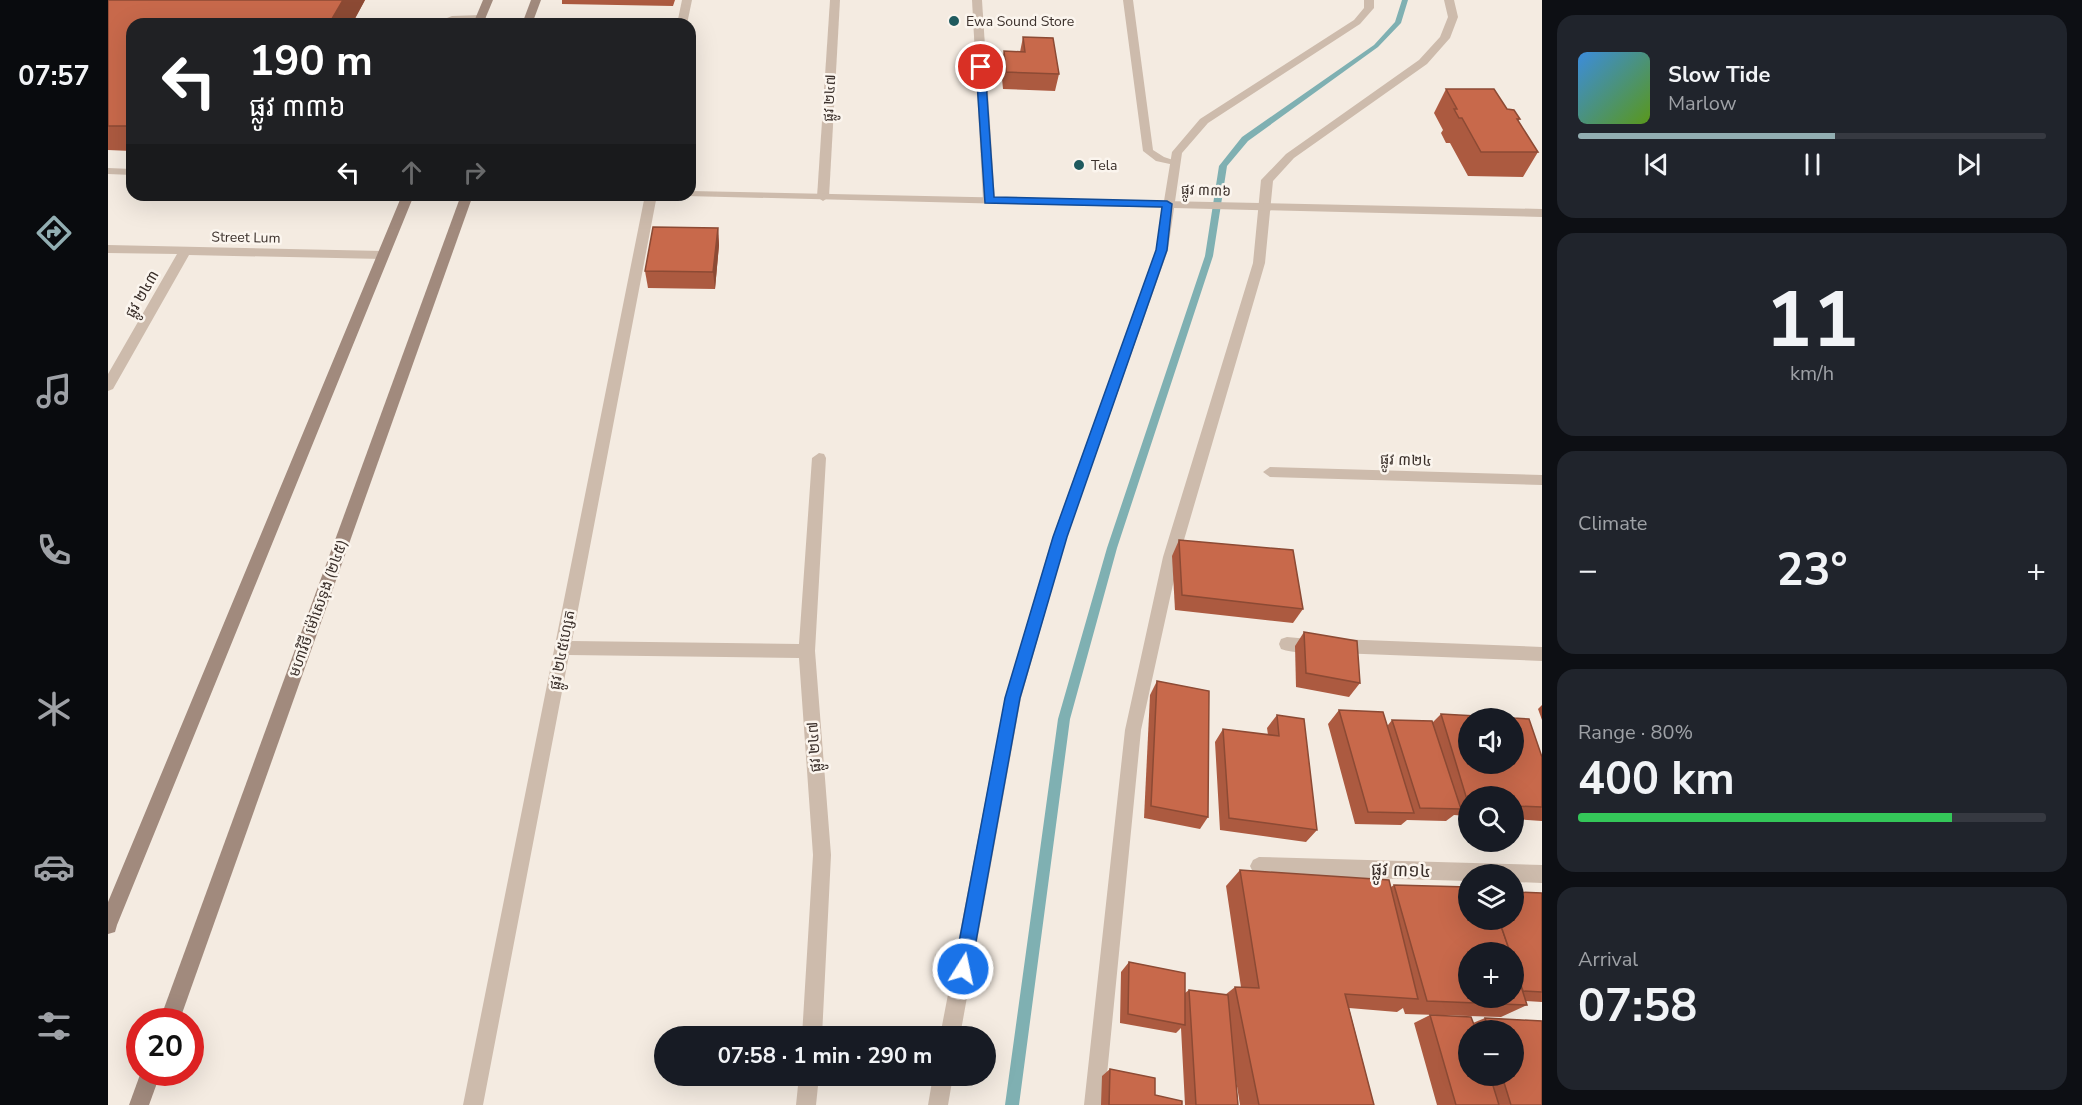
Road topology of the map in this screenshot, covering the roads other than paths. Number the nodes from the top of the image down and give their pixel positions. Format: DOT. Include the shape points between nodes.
graph roads {
  1 [pos="488,0"];
  2 [pos="536,0"];
  3 [pos="687,0"];
  4 [pos="835,0"];
  5 [pos="977,0"];
  6 [pos="1128,0"];
  7 [pos="1369,0"];
  8 [pos="1449,0"];
  9 [pos="480,18"];
  10 [pos="529,18"];
  11 [pos="683,18"];
  12 [pos="1175,164"];
  13 [pos="108,171"];
  14 [pos="126,172"];
  15 [pos="696,194"];
  16 [pos="823,197"];
  17 [pos="989,200"];
  18 [pos="406,201"];
  19 [pos="465,201"];
  20 [pos="650,201"];
  21 [pos="1173,204"];
  22 [pos="1263,207"];
  23 [pos="1542,213"];
  24 [pos="108,249"];
  25 [pos="186,250"];
  26 [pos="383,255"];
  27 [pos="108,386"];
  28 [pos="819,458"];
  29 [pos="1270,472"];
  30 [pos="1542,480"];
  31 [pos="1287,644"];
  32 [pos="562,648"];
  33 [pos="807,651"];
  34 [pos="1542,654"];
  35 [pos="1259,866"];
  36 [pos="1542,874"];
  37 [pos="108,925"];
  38 [pos="174,1008"];
  39 [pos="813,1026"];
  40 [pos="952,1026"];
  41 [pos="146,1086"];
  42 [pos="808,1086"];
  43 [pos="941,1086"];
  44 [pos="139,1105"];
  45 [pos="473,1105"];
  46 [pos="806,1105"];
  47 [pos="938,1105"];
  48 [pos="1094,1105"];
  1 -- 9 [label="main road"];
  2 -- 10 [label="main road"];
  3 -- 11 [label="street"];
  4 -- 16 [label="street, ផ្លូវ ២៤៧"];
  5 -- 17 [label="street"];
  6 -- 12 [label="street" via="1148,151"];
  7 -- 12 [label="street" via="1369,8 1357,22 1204,121 1177,152"];
  8 -- 22 [label="street" via="1453,17 1445,38 1423,62 1290,156 1268,180"];
  12 -- 21 [label="street"];
  13 -- 14 [label="street"];
  15 -- 16 [label="street, ផ្លូវ ៣៣៦"];
  16 -- 17 [label="street, ផ្លូវ ៣៣៦"];
  17 -- 21 [label="street, ផ្លូវ ៣៣៦"];
  18 -- 26 [label="main road"];
  19 -- 38 [label="main road, មហាវិថី ម៉ៅសេទុង (២៤៥)"];
  20 -- 32 [label="street, ផ្លូវ ២៤៥ហ្សេត"];
  21 -- 22 [label="street, ផ្លូវ ៣៣៦"];
  21 -- 40 [label="street" via="1162,250 1060,537 1012,698"];
  22 -- 23 [label="street, ផ្លូវ ៣៣៦"];
  22 -- 48 [label="street" via="1258,263 1172,557 1133,730"];
  24 -- 25 [label="street, Street Lum"];
  25 -- 26 [label="street, Street Lum"];
  25 -- 27 [label="street, ផ្លូវ ២៤៣"];
  26 -- 37 [label="main road"];
  28 -- 33 [label="street, ផ្លូវ ២៤៧"];
  29 -- 30 [label="street, ផ្លូវ ៣២៤"];
  31 -- 34 [label="street"];
  32 -- 33 [label="street"];
  32 -- 45 [label="street, ផ្លូវ ២៤៥ហ្សេត"];
  33 -- 39 [label="street, ផ្លូវ ២៤៧" via="822,855"];
  35 -- 36 [label="street, ផ្លូវ ៣១៤"];
  41 -- 44 [label="main road"];
  42 -- 46 [label="street"];
  43 -- 47 [label="street"];
}
